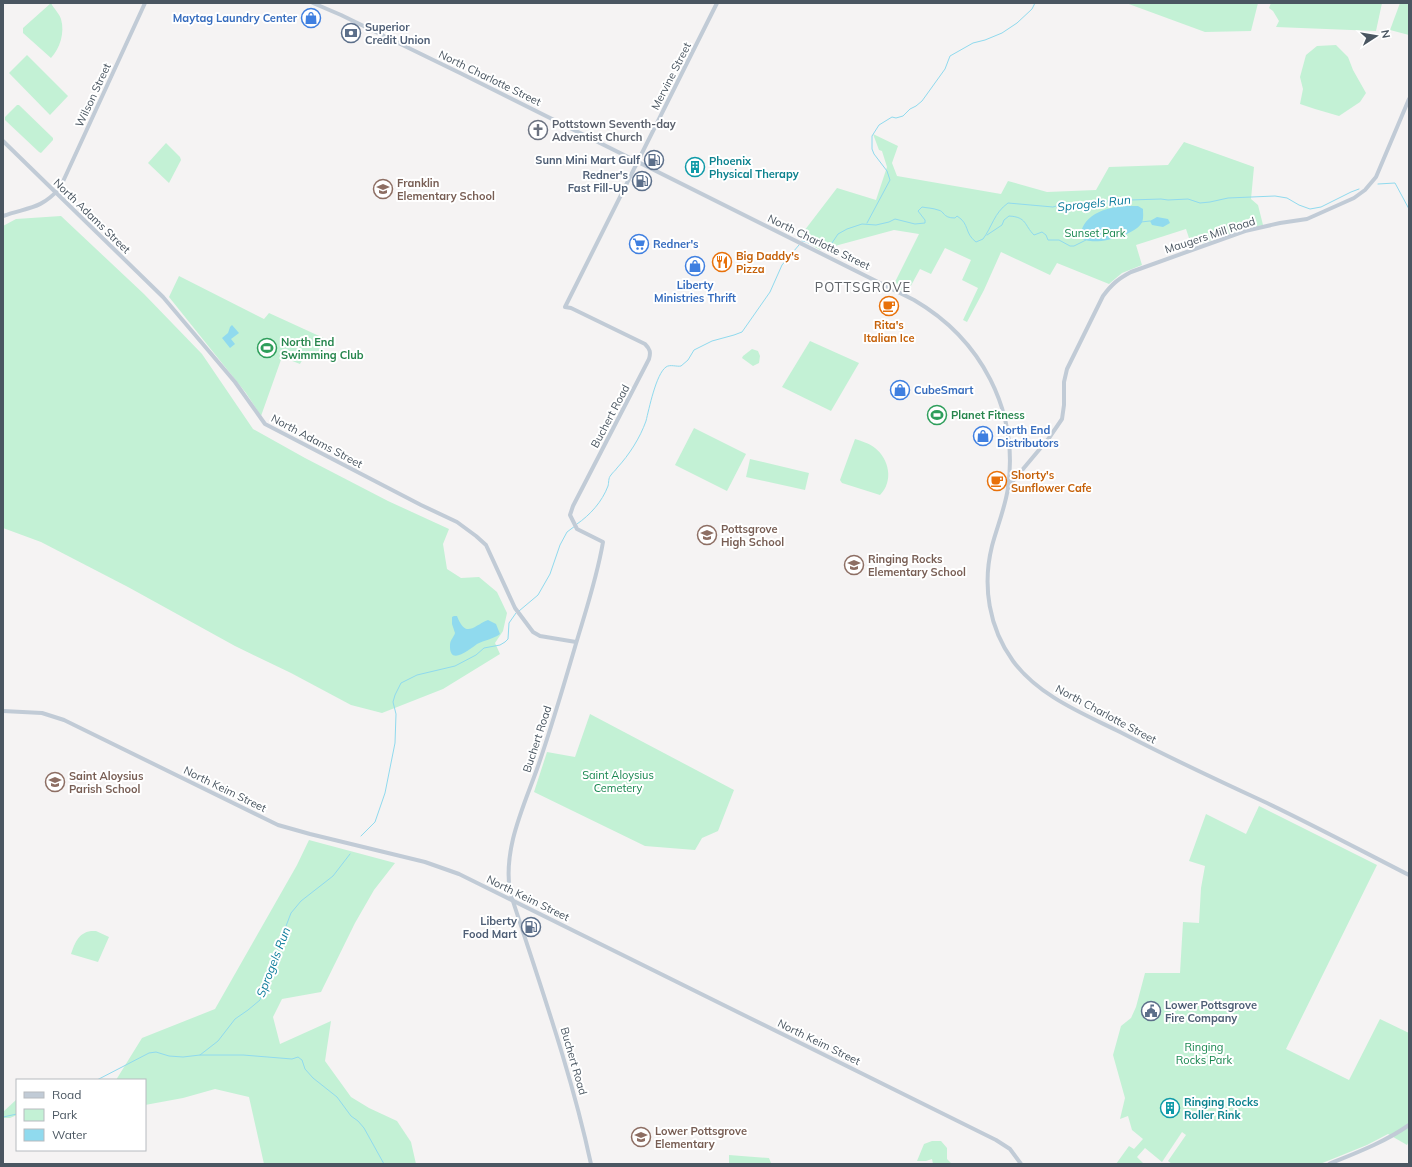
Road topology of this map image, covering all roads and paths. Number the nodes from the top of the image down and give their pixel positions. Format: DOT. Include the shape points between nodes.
graph roads {
  1 [pos="145,3"];
  2 [pos="313,3"];
  3 [pos="717,3"];
  4 [pos="1409,99"];
  5 [pos="3,141"];
  6 [pos="638,162"];
  7 [pos="55,192"];
  8 [pos="3,216"];
  9 [pos="649,348"];
  10 [pos="1008,487"];
  11 [pos="576,642"];
  12 [pos="3,711"];
  13 [pos="1409,875"];
  14 [pos="513,901"];
  15 [pos="1409,1125"];
  16 [pos="591,1164"];
  17 [pos="1021,1164"];
  18 [pos="1329,1164"];
  1 -- 7 [label="street, Wilson Street" via="75,157 60,188"];
  2 -- 6 [label="street, North Charlotte Street"];
  3 -- 6 [label="street, Mervine Street"];
  4 -- 10 [label="street, Maugers Mill Road" via="1376,177 1354,198 1307,219 1244,231 1223,238 1131,272 1111,285 1067,369 1063,413 1057,427"];
  5 -- 7 [label="street, North Adams Street"];
  6 -- 9 [label="street, Mervine Street" via="565,307 613,328"];
  6 -- 10 [label="street, North Charlotte Street" via="925,306 946,322 967,343 993,383 1004,415 1010,454"];
  7 -- 8 [label="street, Wilson Street" via="35,207"];
  7 -- 11 [label="street, North Adams Street" via="163,297 238,385 265,424 421,506 457,522 486,545 515,608 533,632 540,636"];
  9 -- 11 [label="street, Buchert Road" via="649,359 570,515 575,526 603,542 592,593"];
  10 -- 13 [label="street, North Charlotte Street" via="988,567 989,604 998,636 1014,661 1035,684 1073,708"];
  11 -- 14 [label="street, Buchert Road" via="514,834 509,881"];
  12 -- 14 [label="street, North Keim Street" via="37,712 58,718 278,825 441,867"];
  14 -- 16 [label="street, Buchert Road" via="559,1040"];
  14 -- 17 [label="street, North Keim Street" via="996,1140 1010,1149"];
  15 -- 18 [label="street" via="1372,1146"];
}
